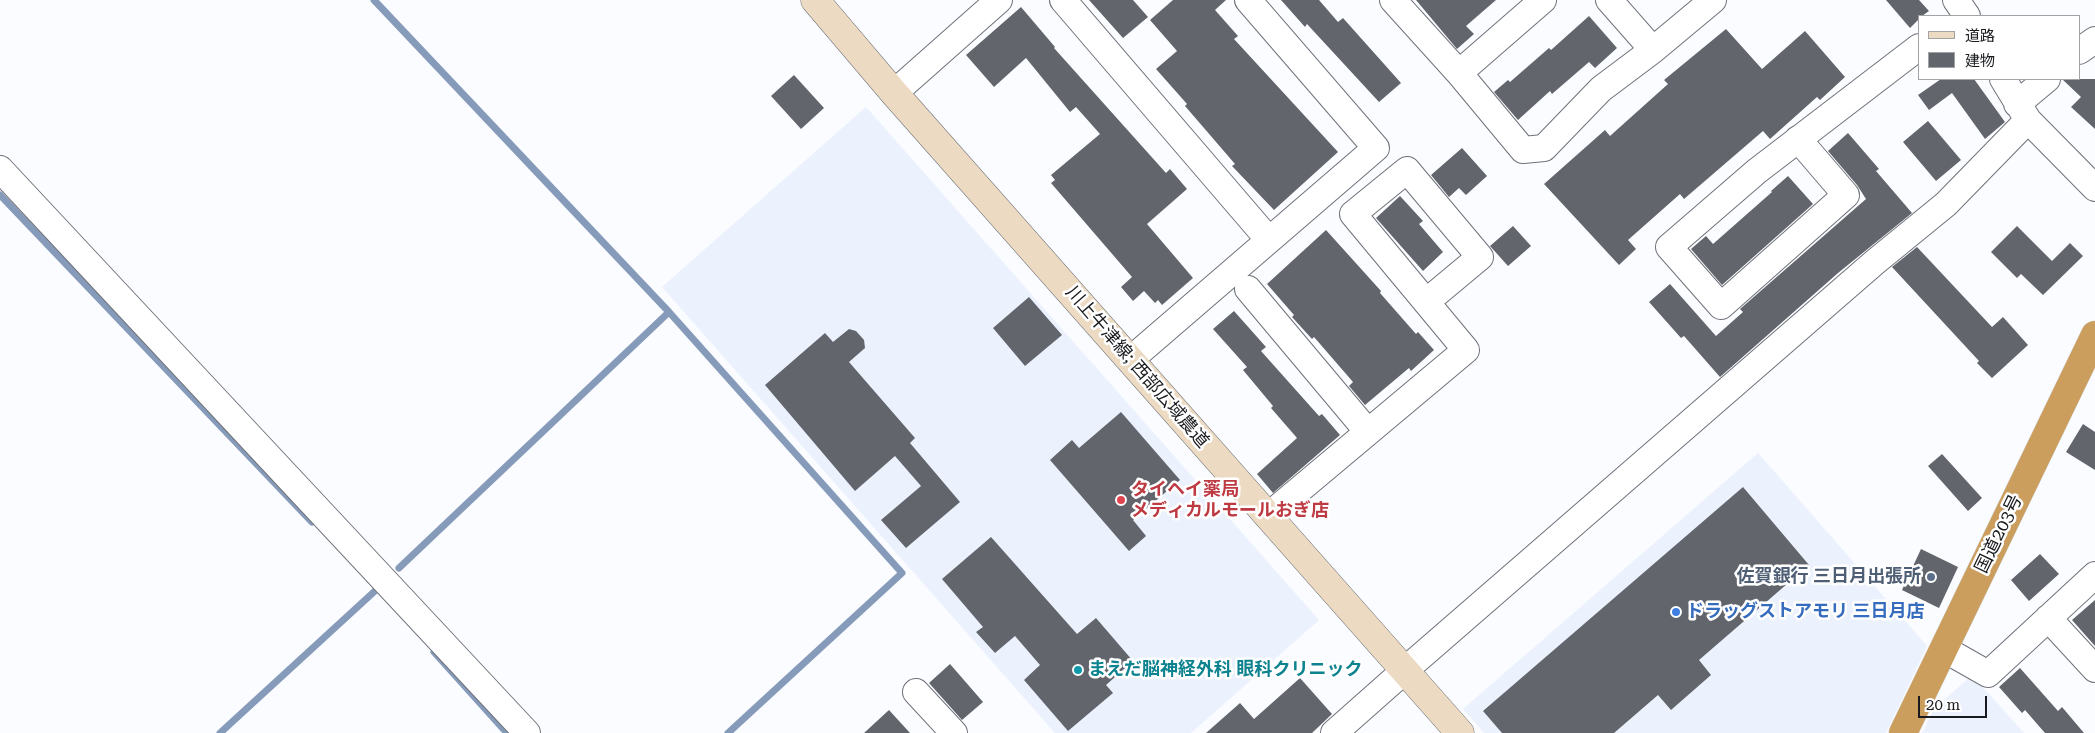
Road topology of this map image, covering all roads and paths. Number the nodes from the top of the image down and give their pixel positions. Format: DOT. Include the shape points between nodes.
graph roads {
  1 [pos="815,0"];
  2 [pos="999,0"];
  3 [pos="1063,0"];
  4 [pos="1248,0"];
  5 [pos="1393,0"];
  6 [pos="1543,0"];
  7 [pos="1609,0"];
  8 [pos="1713,0"];
  9 [pos="2095,40"];
  10 [pos="1918,48"];
  11 [pos="1653,50"];
  12 [pos="2080,51"];
  13 [pos="1459,73"];
  14 [pos="2004,80"];
  15 [pos="2046,80"];
  16 [pos="894,93"];
  17 [pos="2023,112"];
  18 [pos="1798,139"];
  19 [pos="0,169"];
  20 [pos="2095,188"];
  21 [pos="1269,240"];
  22 [pos="1248,289"];
  23 [pos="1426,302"];
  24 [pos="2095,335"];
  25 [pos="1130,360"];
  26 [pos="1368,432"];
  27 [pos="1268,516"];
  28 [pos="2095,575"];
  29 [pos="2048,618"];
  30 [pos="1944,649"];
  31 [pos="2095,669"];
  32 [pos="1404,671"];
  33 [pos="916,692"];
  34 [pos="527,733"];
  35 [pos="954,733"];
  36 [pos="1334,733"];
  37 [pos="1460,733"];
  38 [pos="1903,733"];
  1 -- 16 [label="main road, 川上牛津線; 西部広域農道"];
  2 -- 16 [label="street"];
  3 -- 21 [label="street"];
  4 -- 21 [label="street" via="1376,148"];
  5 -- 13 [label="street"];
  6 -- 13 [label="street"];
  7 -- 11 [label="street"];
  8 -- 11 [label="street"];
  9 -- 12 [label="street"];
  10 -- 18 [label="street"];
  11 -- 13 [label="street" via="1600,89 1544,148 1523,150"];
  14 -- 17 [label="street"];
  15 -- 17 [label="street"];
  16 -- 25 [label="main road, 川上牛津線; 西部広域農道"];
  17 -- 20 [label="street"];
  17 -- 32 [label="street" via="1946,204"];
  18 -- 18 [label="street" via="1846,194 1721,306 1669,247 1757,170"];
  19 -- 34 [label="street"];
  21 -- 25 [label="street"];
  22 -- 26 [label="street"];
  23 -- 23 [label="street" via="1353,214 1407,170 1480,257"];
  23 -- 26 [label="street" via="1466,350"];
  24 -- 30 [label="highway, 国道203号"];
  25 -- 27 [label="main road, 川上牛津線; 西部広域農道"];
  26 -- 27 [label="street"];
  27 -- 32 [label="main road, 川上牛津線; 西部広域農道"];
  28 -- 29 [label="street"];
  29 -- 30 [label="street" via="1988,674"];
  29 -- 31 [label="street"];
  30 -- 38 [label="highway, 国道203号"];
  32 -- 36 [label="street"];
  32 -- 37 [label="main road, 川上牛津線; 西部広域農道"];
  33 -- 35 [label="street"];
}
